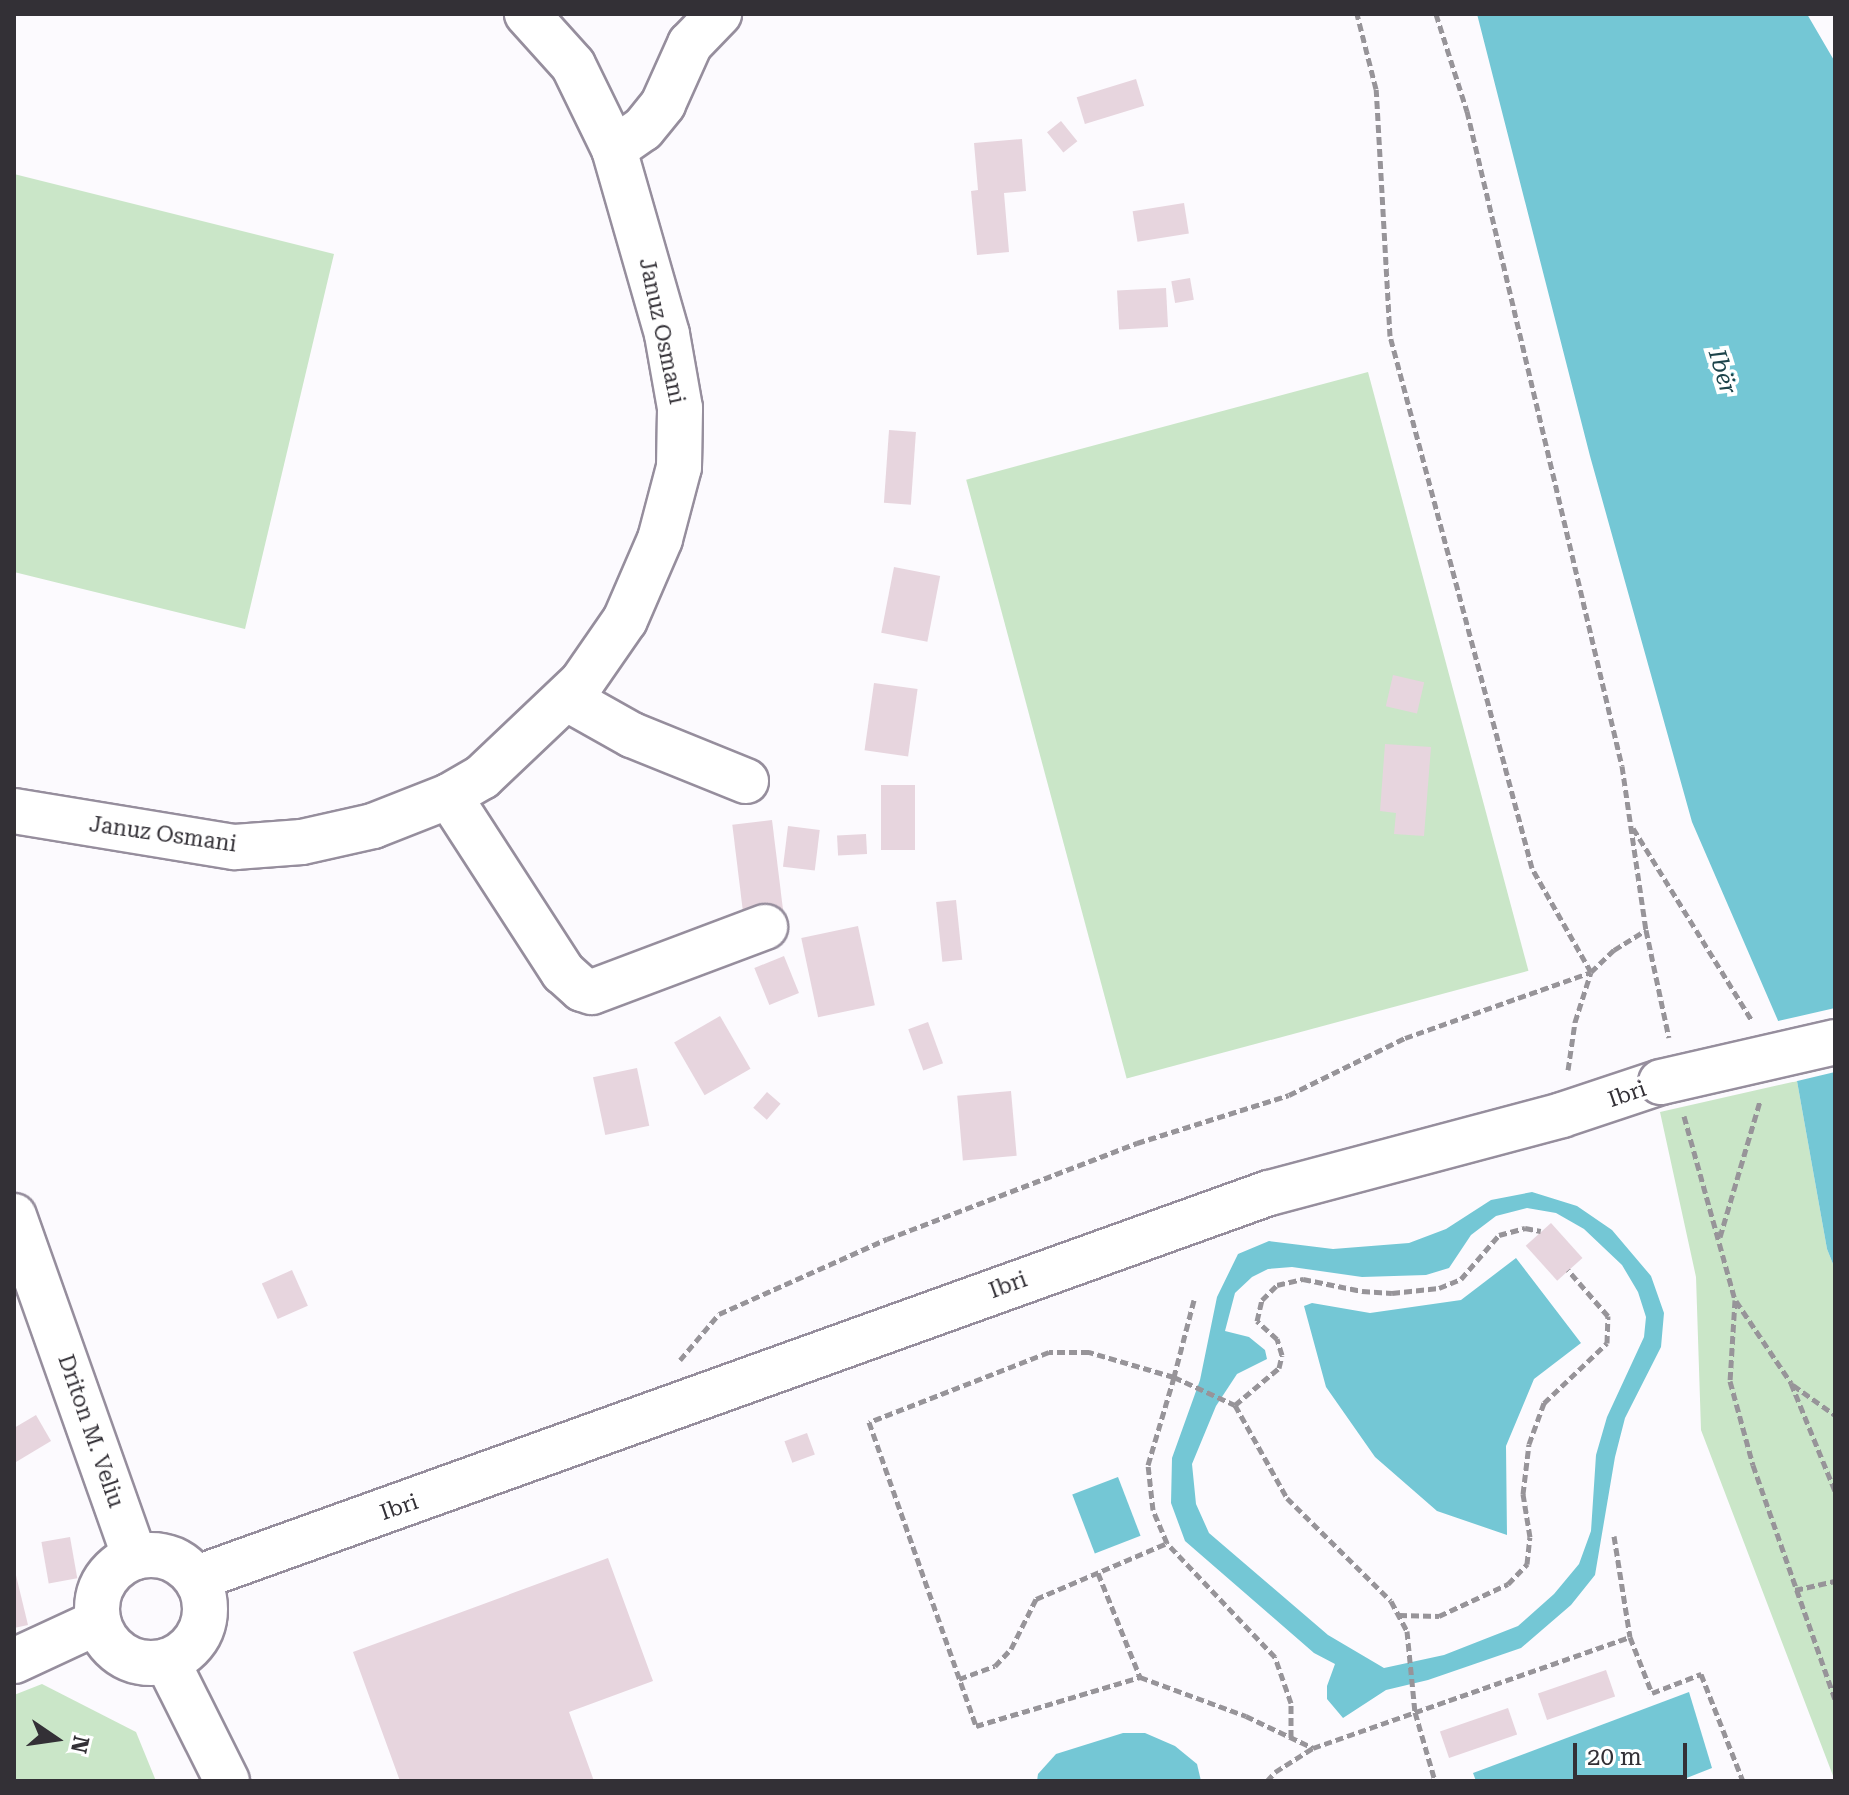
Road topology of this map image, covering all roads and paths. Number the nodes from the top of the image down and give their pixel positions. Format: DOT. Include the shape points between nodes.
graph roads {
  1 [pos="527,14"];
  2 [pos="719,14"];
  3 [pos="1357,14"];
  4 [pos="1436,14"];
  5 [pos="614,149"];
  6 [pos="566,698"];
  7 [pos="746,781"];
  8 [pos="449,796"];
  9 [pos="14,811"];
  10 [pos="1631,824"];
  11 [pos="765,927"];
  12 [pos="1646,930"];
  13 [pos="1591,972"];
  14 [pos="1755,1027"];
  15 [pos="1835,1042"];
  16 [pos="1671,1078"];
  17 [pos="1763,1089"];
  18 [pos="1562,1115"];
  19 [pos="14,1216"];
  20 [pos="1541,1231"];
  21 [pos="1720,1237"];
  22 [pos="1568,1270"];
  23 [pos="1194,1300"];
  24 [pos="1735,1300"];
  25 [pos="30,1311"];
  26 [pos="672,1370"];
  27 [pos="1174,1377"];
  28 [pos="1791,1383"];
  29 [pos="1235,1405"];
  30 [pos="1835,1415"];
  31 [pos="1835,1491"];
  32 [pos="1614,1536"];
  33 [pos="1167,1543"];
  34 [pos="135,1557"];
  35 [pos="1098,1573"];
  36 [pos="197,1578"];
  37 [pos="1835,1581"];
  38 [pos="1795,1590"];
  39 [pos="1398,1615"];
  40 [pos="98,1622"];
  41 [pos="1630,1637"];
  42 [pos="14,1661"];
  43 [pos="167,1661"];
  44 [pos="1140,1677"];
  45 [pos="959,1679"];
  46 [pos="1835,1699"];
  47 [pos="1415,1712"];
  48 [pos="1291,1738"];
  49 [pos="1313,1748"];
  50 [pos="227,1781"];
  51 [pos="1267,1781"];
  52 [pos="1435,1781"];
  53 [pos="1743,1781"];
  1 -- 5 [label="street, Januz Osmani" via="573,65"];
  2 -- 5 [label="street" via="690,44 663,104 643,129"];
  3 -- 13 [label="path" via="1376,89 1390,336 1532,868"];
  4 -- 10 [label="path" via="1467,111 1622,766"];
  5 -- 6 [label="street, Januz Osmani" via="667,334 680,408 679,467 660,539 625,620"];
  6 -- 7 [label="street" via="632,735"];
  6 -- 8 [label="street, Januz Osmani" via="482,777"];
  8 -- 9 [label="street, Januz Osmani" via="373,826 302,842 235,847"];
  8 -- 11 [label="street" via="563,972 582,989 592,992"];
  10 -- 12 [label="path"];
  10 -- 14 [label="path"];
  12 -- 13 [label="path"];
  12 -- 16 [label="path"];
  13 -- 18 [label="path" via="1575,1022"];
  13 -- 26 [label="path" via="1405,1038 1289,1095 1137,1143 887,1239 719,1314"];
  15 -- 16 [label="street, Ibri, bridge"];
  16 -- 18 [label="street, Ibri"];
  16 -- 21 [label="path"];
  17 -- 21 [label="path"];
  18 -- 36 [label="street, Ibri" via="1269,1193"];
  19 -- 25 [label="street, Driton M. Veliu"];
  20 -- 29 [label="path" via="1525,1228 1499,1235 1461,1279 1439,1288 1392,1293 1303,1279 1277,1285 1262,1300 1257,1321 1277,1339 1279,1368"];
  21 -- 24 [label="path"];
  22 -- 39 [label="path" via="1608,1316 1607,1343 1544,1403 1529,1444 1523,1494 1530,1537 1527,1564 1508,1584 1439,1616"];
  23 -- 27 [label="path"];
  24 -- 28 [label="path"];
  24 -- 38 [label="path" via="1730,1381"];
  25 -- 34 [label="street, Driton M. Veliu"];
  27 -- 29 [label="path"];
  27 -- 33 [label="path" via="1148,1465 1153,1510"];
  27 -- 45 [label="path" via="1089,1352 1049,1352 869,1422"];
  28 -- 30 [label="path"];
  28 -- 31 [label="path"];
  29 -- 39 [label="path" via="1287,1498 1391,1601"];
  32 -- 41 [label="path"];
  33 -- 35 [label="path"];
  33 -- 48 [label="path" via="1275,1657 1291,1703"];
  34 -- 36 [label="street" via="170,1557"];
  34 -- 40 [label="street" via="120,1564 100,1589"];
  35 -- 44 [label="path"];
  35 -- 45 [label="path" via="1036,1599 1011,1649 995,1666"];
  36 -- 43 [label="street" via="206,1611 203,1627 195,1642"];
  37 -- 38 [label="path"];
  38 -- 46 [label="path"];
  39 -- 47 [label="path" via="1407,1631"];
  40 -- 42 [label="street"];
  40 -- 43 [label="street" via="104,1637 130,1659 148,1664"];
  41 -- 47 [label="path"];
  41 -- 53 [label="path" via="1652,1693 1701,1674"];
  43 -- 50 [label="street"];
  44 -- 45 [label="path" via="976,1726"];
  44 -- 48 [label="path"];
  47 -- 49 [label="path"];
  47 -- 52 [label="path"];
  48 -- 49 [label="path"];
  49 -- 51 [label="path"];
}
